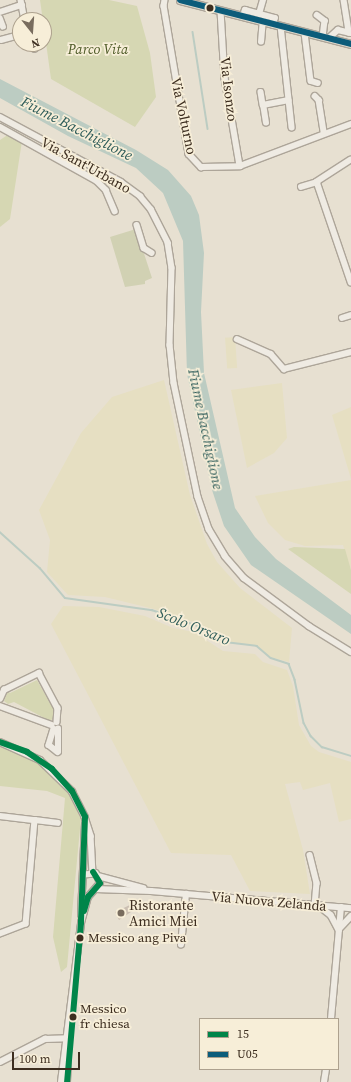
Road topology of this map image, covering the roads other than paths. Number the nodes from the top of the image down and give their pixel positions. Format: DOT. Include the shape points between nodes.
graph roads {
  1 [pos="166,0"];
  2 [pos="180,0"];
  3 [pos="263,0"];
  4 [pos="344,0"];
  5 [pos="21,3"];
  6 [pos="221,10"];
  7 [pos="0,12"];
  8 [pos="259,14"];
  9 [pos="317,15"];
  10 [pos="243,16"];
  11 [pos="0,18"];
  12 [pos="263,22"];
  13 [pos="278,25"];
  14 [pos="3,26"];
  15 [pos="305,33"];
  16 [pos="350,33"];
  17 [pos="12,37"];
  18 [pos="326,38"];
  19 [pos="1,40"];
  20 [pos="261,42"];
  21 [pos="351,44"];
  22 [pos="318,83"];
  23 [pos="261,92"];
  24 [pos="315,96"];
  25 [pos="289,100"];
  26 [pos="263,105"];
  27 [pos="0,117"];
  28 [pos="266,124"];
  29 [pos="351,124"];
  30 [pos="292,126"];
  31 [pos="0,127"];
  32 [pos="324,133"];
  33 [pos="351,160"];
  34 [pos="240,166"];
  35 [pos="317,182"];
  36 [pos="301,187"];
  37 [pos="114,211"];
  38 [pos="137,225"];
  39 [pos="152,253"];
  40 [pos="351,282"];
  41 [pos="351,315"];
  42 [pos="342,318"];
  43 [pos="237,339"];
  44 [pos="351,352"];
  45 [pos="351,652"];
  46 [pos="0,699"];
  47 [pos="0,706"];
  48 [pos="0,742"];
  49 [pos="0,816"];
  50 [pos="85,817"];
  51 [pos="35,820"];
  52 [pos="58,823"];
  53 [pos="310,855"];
  54 [pos="96,874"];
  55 [pos="84,875"];
  56 [pos="110,879"];
  57 [pos="82,887"];
  58 [pos="111,889"];
  59 [pos="95,890"];
  60 [pos="151,891"];
  61 [pos="186,894"];
  62 [pos="316,905"];
  63 [pos="341,907"];
  64 [pos="351,908"];
  65 [pos="351,916"];
  66 [pos="81,924"];
  67 [pos="339,930"];
  68 [pos="0,934"];
  69 [pos="181,945"];
  70 [pos="330,1018"];
  71 [pos="68,1038"];
  72 [pos="68,1046"];
  73 [pos="0,1062"];
  74 [pos="326,1070"];
  75 [pos="61,1082"];
  76 [pos="67,1082"];
  77 [pos="324,1082"];
  1 -- 34 [label="street, Via Volturno" via="164,6 189,154 205,168"];
  2 -- 6 [label="main road"];
  3 -- 8 [label="street"];
  4 -- 16 [label="street"];
  5 -- 7 [label="street"];
  6 -- 10 [label="main road"];
  6 -- 34 [label="street, Via Isonzo" via="225,78"];
  8 -- 10 [label="street" via="245,10"];
  8 -- 13 [label="street" via="275,18"];
  9 -- 18 [label="street" via="325,21"];
  10 -- 12 [label="main road"];
  11 -- 14 [label="street"];
  12 -- 13 [label="main road"];
  12 -- 20 [label="street"];
  13 -- 15 [label="main road"];
  13 -- 25 [label="street"];
  15 -- 18 [label="main road"];
  15 -- 22 [label="street" via="311,81"];
  16 -- 18 [label="street" via="338,30"];
  17 -- 19 [label="street"];
  18 -- 21 [label="main road"];
  23 -- 26 [label="street"];
  24 -- 32 [label="street" via="319,100"];
  25 -- 26 [label="street"];
  25 -- 30 [label="street"];
  26 -- 28 [label="street"];
  27 -- 45 [label="street, Via Sant'Urbano" via="121,182 151,208 165,233 171,256 172,367 198,497 217,545 244,578 309,626"];
  29 -- 32 [label="street, Via Volturno"];
  31 -- 37 [label="street, Via Sant'Urbano" via="97,181 106,190"];
  32 -- 34 [label="street, Via Volturno"];
  33 -- 35 [label="street"];
  35 -- 36 [label="street"];
  35 -- 40 [label="street"];
  38 -- 39 [label="street" via="144,248"];
  41 -- 42 [label="street"];
  43 -- 44 [label="street" via="271,354 284,369"];
  46 -- 47 [label="street" via="4,690 39,673 58,708 55,726"];
  48 -- 50 [label="street" via="27,752 52,769 72,791"];
  49 -- 51 [label="street"];
  50 -- 54 [label="street"];
  50 -- 55 [label="street"];
  51 -- 52 [label="street"];
  51 -- 68 [label="street" via="26,924"];
  53 -- 62 [label="street" via="316,883"];
  54 -- 55 [label="street"];
  54 -- 56 [label="street, Via Nuova Zelanda"];
  54 -- 59 [label="street" via="100,883"];
  55 -- 57 [label="street"];
  56 -- 58 [label="street"];
  56 -- 60 [label="street, Via Nuova Zelanda"];
  57 -- 59 [label="street, Via Nuova Zelanda"];
  57 -- 66 [label="street"];
  58 -- 59 [label="street, Via Nuova Zelanda"];
  58 -- 60 [label="street, Via Nuova Zelanda"];
  59 -- 66 [label="street" via="88,897"];
  60 -- 61 [label="street, Via Nuova Zelanda"];
  61 -- 62 [label="street, Via Nuova Zelanda"];
  61 -- 69 [label="street"];
  62 -- 63 [label="street, Via Nuova Zelanda"];
  62 -- 67 [label="street" via="331,914"];
  63 -- 64 [label="street, Via Nuova Zelanda"];
  63 -- 67 [label="street"];
  65 -- 67 [label="street"];
  66 -- 71 [label="street"];
  67 -- 70 [label="street"];
  71 -- 72 [label="street"];
  71 -- 73 [label="street" via="45,1040"];
  72 -- 75 [label="street"];
  72 -- 76 [label="street"];
  74 -- 77 [label="street"];
}
